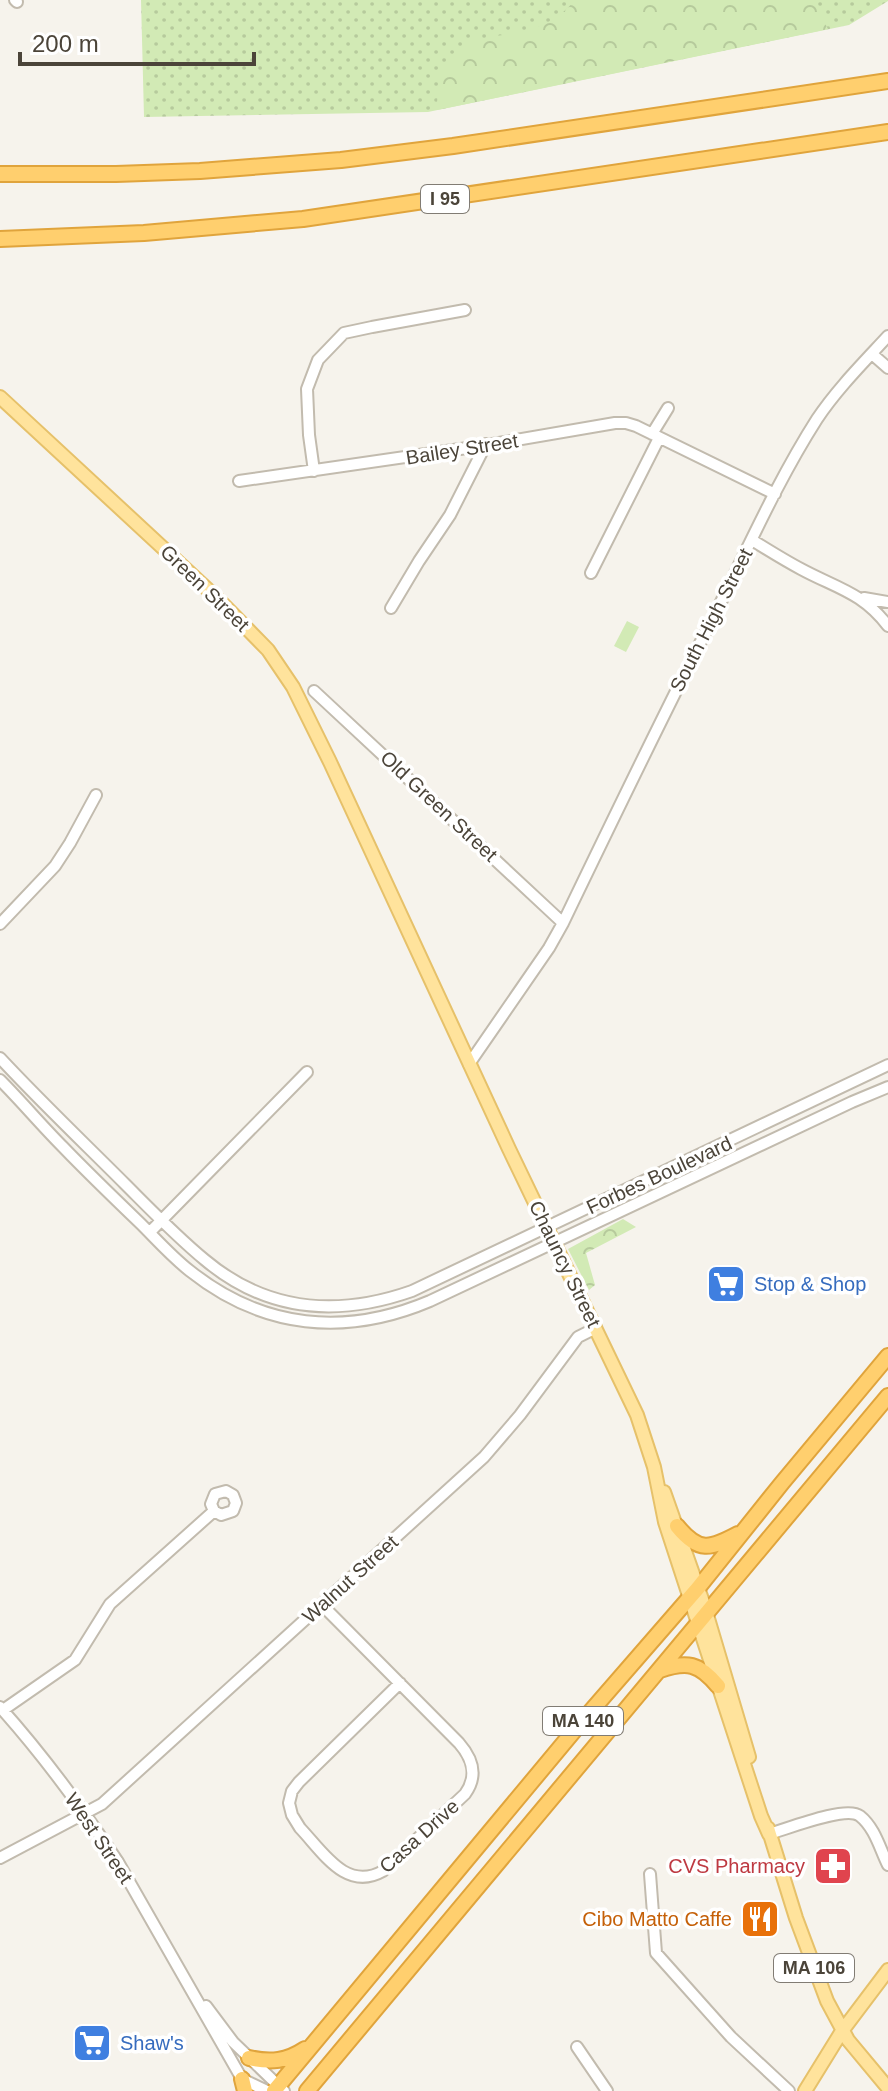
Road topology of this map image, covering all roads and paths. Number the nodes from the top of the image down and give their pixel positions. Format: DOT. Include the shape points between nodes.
graph roads {
  1 [pos="888,81"];
  2 [pos="888,132"];
  3 [pos="0,174"];
  4 [pos="0,239"];
  5 [pos="465,310"];
  6 [pos="888,336"];
  7 [pos="872,354"];
  8 [pos="888,368"];
  9 [pos="0,397"];
  10 [pos="668,408"];
  11 [pos="656,436"];
  12 [pos="486,444"];
  13 [pos="314,471"];
  14 [pos="239,481"];
  15 [pos="775,494"];
  16 [pos="752,540"];
  17 [pos="591,573"];
  18 [pos="858,596"];
  19 [pos="888,602"];
  20 [pos="391,608"];
  21 [pos="888,626"];
  22 [pos="314,691"];
  23 [pos="96,795"];
  24 [pos="357,821"];
  25 [pos="563,923"];
  26 [pos="0,924"];
  27 [pos="0,1058"];
  28 [pos="469,1064"];
  29 [pos="888,1065"];
  30 [pos="307,1072"];
  31 [pos="0,1080"];
  32 [pos="888,1087"];
  33 [pos="162,1220"];
  34 [pos="547,1228"];
  35 [pos="150,1232"];
  36 [pos="554,1243"];
  37 [pos="596,1328"];
  38 [pos="888,1356"];
  39 [pos="888,1396"];
  40 [pos="654,1467"];
  41 [pos="214,1511"];
  42 [pos="677,1526"];
  43 [pos="745,1529"];
  44 [pos="693,1594"];
  45 [pos="322,1605"];
  46 [pos="702,1618"];
  47 [pos="659,1670"];
  48 [pos="400,1683"];
  49 [pos="718,1686"];
  50 [pos="1,1708"];
  51 [pos="86,1814"];
  52 [pos="769,1834"];
  53 [pos="0,1858"];
  54 [pos="888,1865"];
  55 [pos="650,1874"];
  56 [pos="888,1970"];
  57 [pos="185,1979"];
  58 [pos="842,2031"];
  59 [pos="315,2042"];
  60 [pos="577,2047"];
  61 [pos="249,2058"];
  62 [pos="244,2085"];
  63 [pos="888,2088"];
  64 [pos="276,2090"];
  65 [pos="307,2091"];
  66 [pos="607,2091"];
  67 [pos="789,2091"];
  68 [pos="805,2091"];
  1 -- 3 [label="highway" via="341,160 200,171"];
  2 -- 4 [label="highway, I 95" via="316,218 157,233"];
  5 -- 13 [label="street" via="344,333 318,360 307,389"];
  6 -- 7 [label="street, South High Street"];
  7 -- 8 [label="street"];
  7 -- 15 [label="street, South High Street" via="818,417"];
  9 -- 24 [label="main road, Green Street / MA 106" via="268,650 297,696"];
  10 -- 11 [label="street"];
  11 -- 12 [label="street, Bailey Street" via="615,423"];
  11 -- 15 [label="street, Bailey Street"];
  11 -- 17 [label="street"];
  12 -- 13 [label="street, Bailey Street"];
  12 -- 20 [label="street" via="450,515"];
  13 -- 14 [label="street, Bailey Street"];
  15 -- 16 [label="street, South High Street"];
  16 -- 18 [label="street"];
  16 -- 25 [label="street, South High Street"];
  18 -- 19 [label="street"];
  18 -- 21 [label="street"];
  22 -- 25 [label="street, Old Green Street"];
  23 -- 26 [label="street" via="59,860"];
  24 -- 28 [label="main road, Chauncy Street / MA 106"];
  25 -- 28 [label="street"];
  27 -- 33 [label="street, Forbes Boulevard"];
  28 -- 34 [label="main road, Chauncy Street / MA 106"];
  29 -- 34 [label="street, Forbes Boulevard"];
  30 -- 33 [label="street"];
  31 -- 35 [label="street, Forbes Boulevard"];
  32 -- 36 [label="street, Forbes Boulevard"];
  33 -- 34 [label="street, Forbes Boulevard" via="207,1262 246,1287 324,1306 403,1295"];
  33 -- 35 [label="street"];
  34 -- 36 [label="main road, Chauncy Street / MA 106"];
  35 -- 36 [label="street, Forbes Boulevard" via="188,1269 234,1300 319,1324 364,1321 408,1310"];
  36 -- 37 [label="main road, Chauncy Street / MA 106"];
  37 -- 40 [label="main road, Chauncy Street / MA 106" via="637,1415"];
  37 -- 45 [label="street, Walnut Street" via="578,1337 484,1457"];
  38 -- 43 [label="highway, MA 140"];
  39 -- 46 [label="highway, MA 140"];
  40 -- 42 [label="main road, Chauncy Street / MA 106"];
  40 -- 44 [label="main road, Chauncy Street / MA 106" via="665,1522"];
  41 -- 50 [label="street" via="110,1604 75,1660"];
  42 -- 43 [label="highway" via="694,1543 710,1547"];
  42 -- 44 [label="main road, Chauncy Street / MA 106"];
  43 -- 44 [label="highway, MA 140"];
  44 -- 46 [label="main road, Chauncy Street / MA 106"];
  44 -- 59 [label="highway, MA 140"];
  45 -- 48 [label="street, Casa Drive"];
  45 -- 51 [label="street, Walnut Street"];
  46 -- 47 [label="highway, MA 140"];
  46 -- 49 [label="main road, Chauncy Street / MA 106"];
  46 -- 52 [label="main road, Chauncy Street / MA 106" via="741,1727"];
  47 -- 49 [label="highway" via="682,1664 698,1667"];
  47 -- 65 [label="highway, MA 140"];
  48 -- 48 [label="street, Casa Drive" via="464,1749 472,1781 465,1794 388,1867 358,1878 335,1865 300,1828 290,1797 304,1776"];
  49 -- 52 [label="main road, Chauncy Street / MA 106"];
  50 -- 51 [label="street, West Street"];
  51 -- 53 [label="street, Walnut Street"];
  51 -- 57 [label="street, West Street"];
  52 -- 54 [label="street" via="853,1812 870,1827"];
  52 -- 58 [label="main road, Chauncy Street / MA 106" via="813,1965"];
  55 -- 67 [label="street" via="656,1953 731,2037"];
  56 -- 58 [label="main road"];
  57 -- 61 [label="street, West Street"];
  57 -- 62 [label="street, West Street"];
  58 -- 63 [label="main road, Chauncy Street / MA 106"];
  58 -- 68 [label="main road"];
  59 -- 61 [label="highway" via="280,2061"];
  59 -- 64 [label="highway, MA 140"];
  60 -- 66 [label="street"];
  61 -- 64 [label="street, West Street"];
  62 -- 64 [label="street, West Street"];
}
